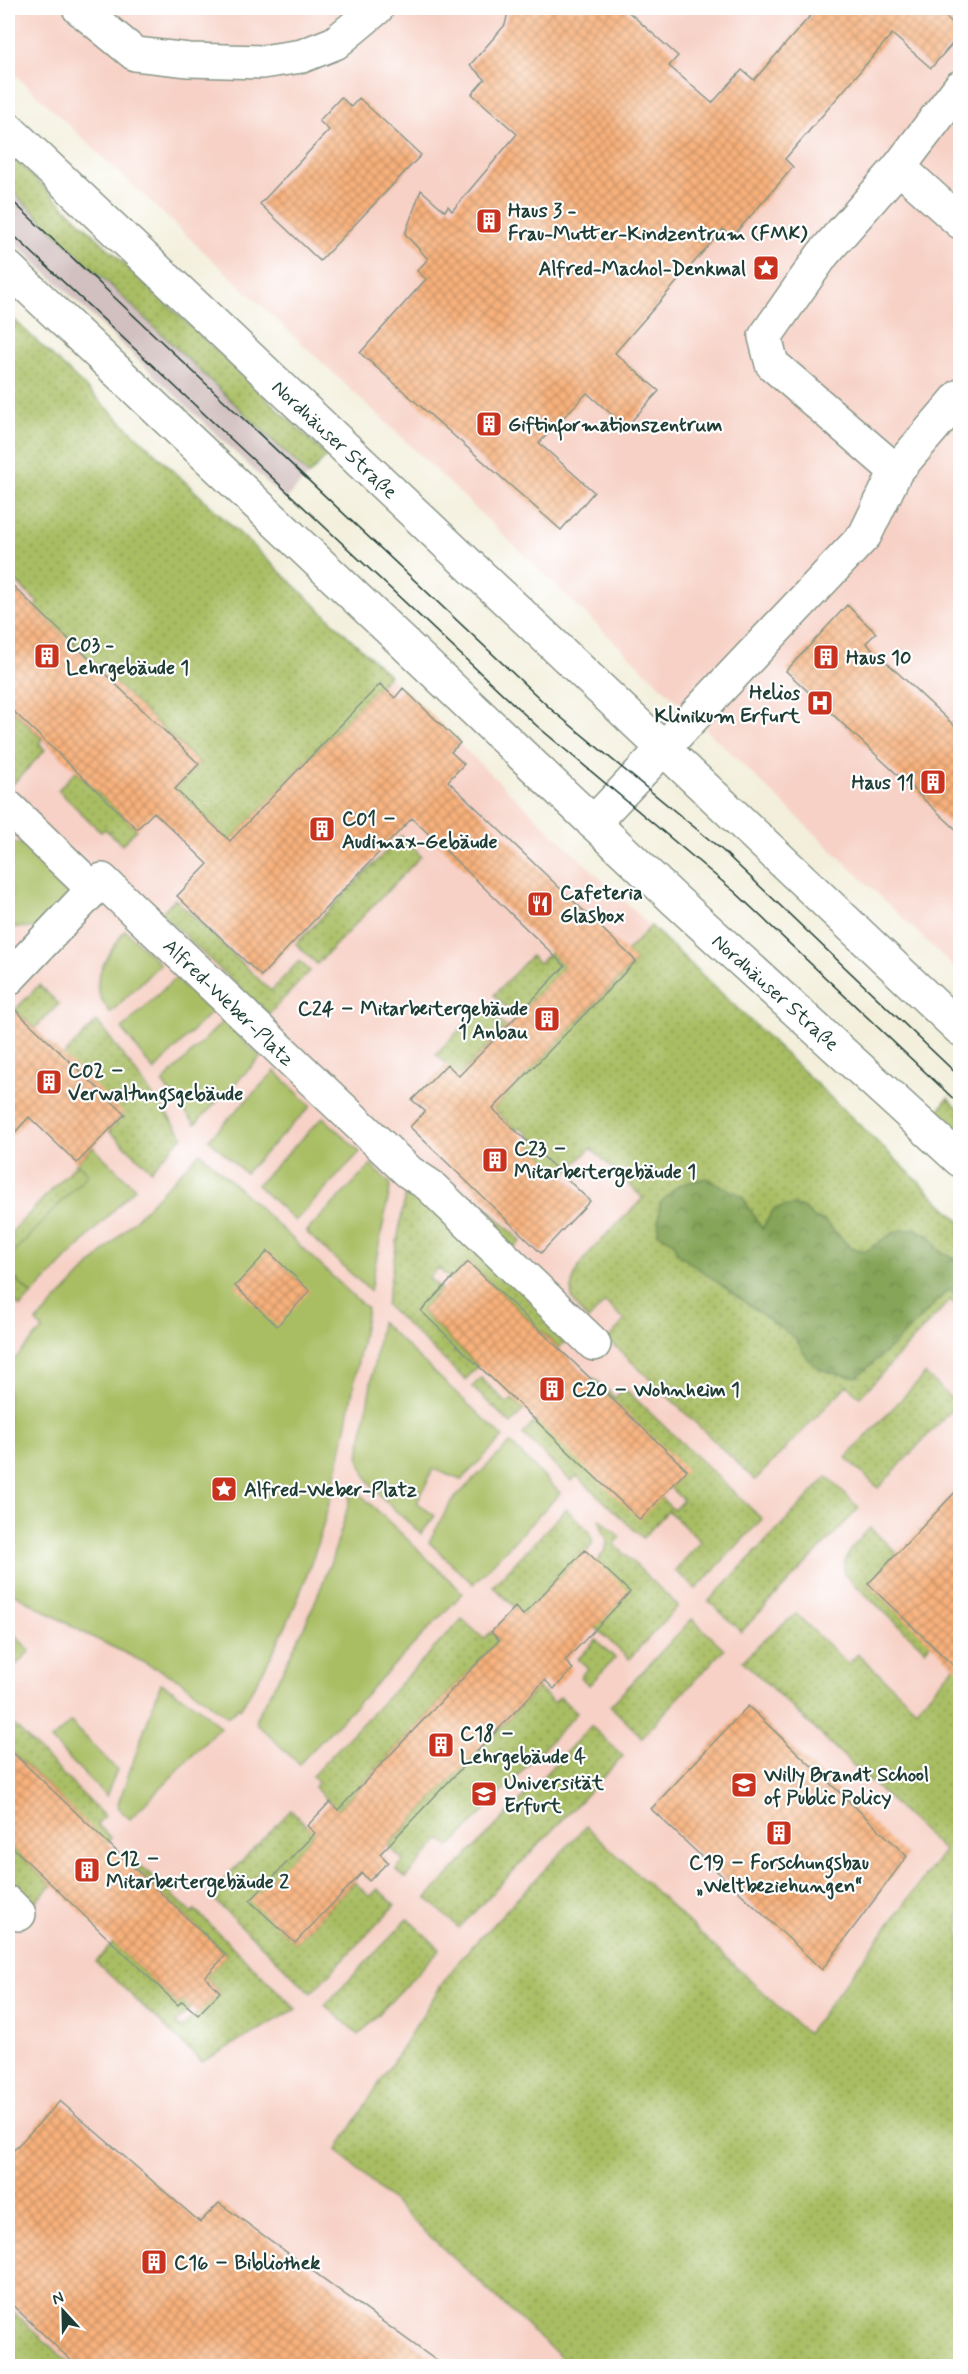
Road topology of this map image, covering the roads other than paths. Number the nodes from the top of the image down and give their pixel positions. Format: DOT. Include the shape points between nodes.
graph roads {
  1 [pos="79,8"];
  2 [pos="377,8"];
  3 [pos="960,87"];
  4 [pos="8,129"];
  5 [pos="899,167"];
  6 [pos="960,222"];
  7 [pos="13,283"];
  8 [pos="960,396"];
  9 [pos="896,471"];
  10 [pos="674,737"];
  11 [pos="8,807"];
  12 [pos="593,823"];
  13 [pos="98,884"];
  14 [pos="8,979"];
  15 [pos="960,1029"];
  16 [pos="960,1160"];
  17 [pos="594,1344"];
  1 -- 2 [label="main road" via="135,54 262,62 302,56 334,43"];
  3 -- 5 [label="main road"];
  4 -- 10 [label="main road, Nordhäuser Straße"];
  5 -- 6 [label="main road"];
  5 -- 9 [label="main road" via="823,254 765,337 772,364"];
  7 -- 12 [label="main road, Nordhäuser Straße"];
  8 -- 9 [label="main road"];
  9 -- 10 [label="main road" via="865,535"];
  10 -- 12 [label="main road"];
  10 -- 15 [label="main road, Nordhäuser Straße"];
  11 -- 13 [label="main road, Alfred-Weber-Platz"];
  12 -- 16 [label="main road, Nordhäuser Straße"];
  13 -- 14 [label="main road"];
  13 -- 17 [label="main road, Alfred-Weber-Platz" via="409,1173 429,1185"];
}
